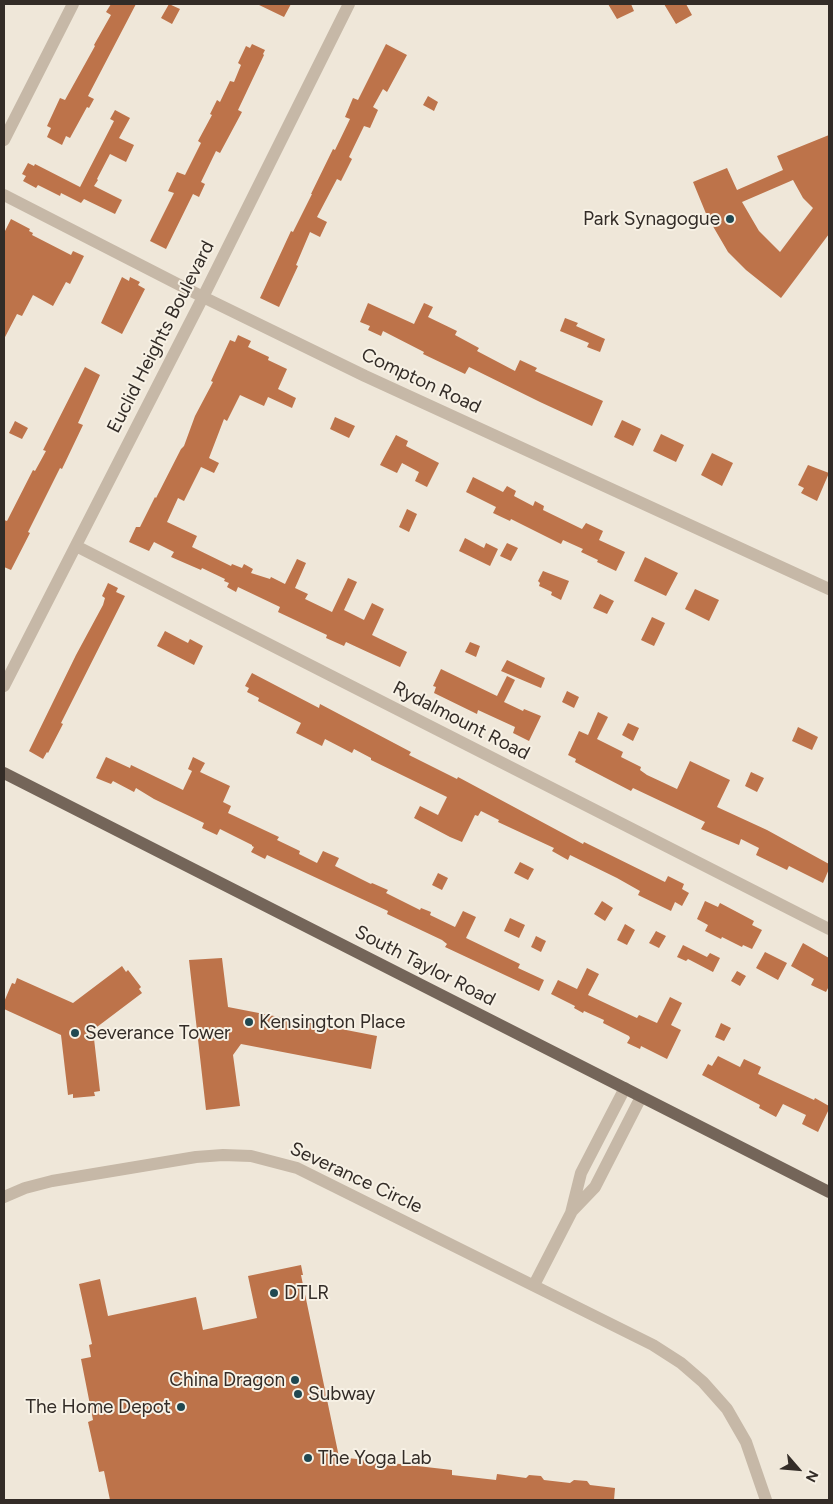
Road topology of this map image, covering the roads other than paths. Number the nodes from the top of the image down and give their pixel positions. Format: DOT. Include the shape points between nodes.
graph roads {
  1 [pos="73,4"];
  2 [pos="349,4"];
  3 [pos="4,140"];
  4 [pos="4,195"];
  5 [pos="203,297"];
  6 [pos="76,546"];
  7 [pos="829,589"];
  8 [pos="4,686"];
  9 [pos="4,773"];
  10 [pos="829,929"];
  11 [pos="624,1088"];
  12 [pos="641,1097"];
  13 [pos="829,1192"];
  14 [pos="4,1197"];
  15 [pos="570,1213"];
  16 [pos="534,1285"];
  17 [pos="766,1500"];
  1 -- 3 [label="street"];
  2 -- 5 [label="street, Euclid Heights Boulevard"];
  4 -- 5 [label="street, Compton Road"];
  5 -- 6 [label="street, Euclid Heights Boulevard"];
  5 -- 7 [label="street, Compton Road" via="365,376"];
  6 -- 8 [label="street, Euclid Heights Boulevard"];
  6 -- 10 [label="street, Rydalmount Road"];
  9 -- 11 [label="main road, South Taylor Road"];
  11 -- 12 [label="main road, South Taylor Road"];
  11 -- 15 [label="street" via="581,1173"];
  12 -- 13 [label="main road, South Taylor Road"];
  12 -- 15 [label="street" via="595,1187"];
  14 -- 16 [label="street, Severance Circle" via="52,1181 196,1157 251,1156 297,1168"];
  15 -- 16 [label="street"];
  16 -- 17 [label="street, Severance Circle" via="654,1345 703,1382 727,1408 738,1427"];
}
